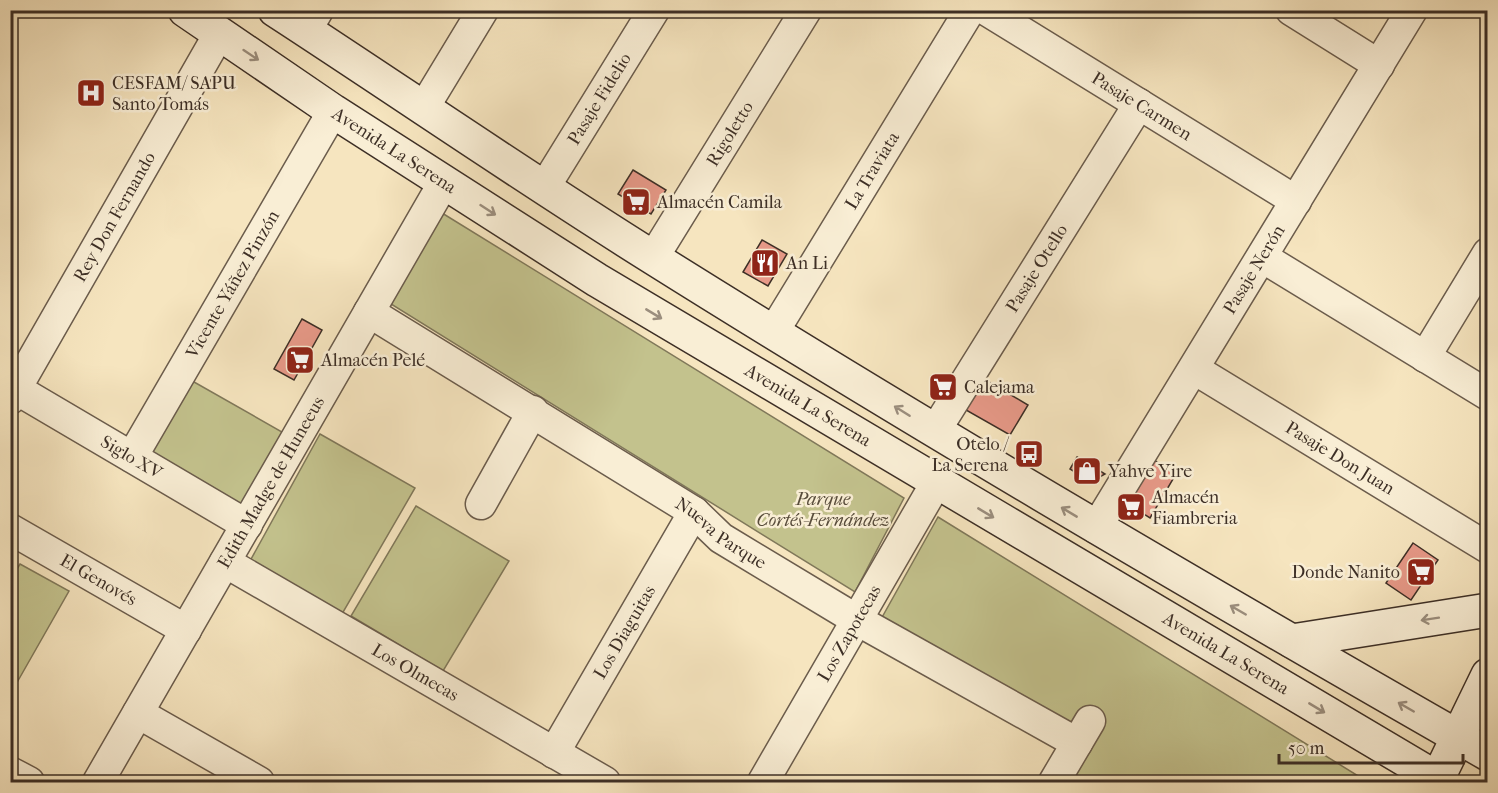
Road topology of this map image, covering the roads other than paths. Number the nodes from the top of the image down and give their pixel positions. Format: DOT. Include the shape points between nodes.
graph roads {
  1 [pos="185,10"];
  2 [pos="274,10"];
  3 [pos="483,10"];
  4 [pos="654,10"];
  5 [pos="806,10"];
  6 [pos="970,10"];
  7 [pos="986,10"];
  8 [pos="1291,10"];
  9 [pos="1412,10"];
  10 [pos="312,21"];
  11 [pos="219,34"];
  12 [pos="1379,65"];
  13 [pos="1139,104"];
  14 [pos="423,109"];
  15 [pos="333,111"];
  16 [pos="444,182"];
  17 [pos="544,188"];
  18 [pos="1296,201"];
  19 [pos="1488,253"];
  20 [pos="1262,256"];
  21 [pos="653,258"];
  22 [pos="369,312"];
  23 [pos="774,331"];
  24 [pos="1425,357"];
  25 [pos="1194,369"];
  26 [pos="13,394"];
  27 [pos="1488,396"];
  28 [pos="534,411"];
  29 [pos="935,431"];
  30 [pos="132,457"];
  31 [pos="936,483"];
  32 [pos="481,504"];
  33 [pos="694,512"];
  34 [pos="247,525"];
  35 [pos="1096,528"];
  36 [pos="10,529"];
  37 [pos="1488,548"];
  38 [pos="225,562"];
  39 [pos="1488,610"];
  40 [pos="857,620"];
  41 [pos="186,630"];
  42 [pos="1292,641"];
  43 [pos="1488,675"];
  44 [pos="138,713"];
  45 [pos="1457,736"];
  46 [pos="1488,754"];
  47 [pos="563,766"];
  48 [pos="10,772"];
  49 [pos="1439,781"];
  50 [pos="29,783"];
  51 [pos="98,783"];
  52 [pos="260,783"];
  53 [pos="605,783"];
  54 [pos="763,783"];
  55 [pos="1054,783"];
  1 -- 11 [label="main road, Avenida La Serena"];
  2 -- 10 [label="main road"];
  3 -- 14 [label="street"];
  4 -- 17 [label="street, Pasaje Fidelio"];
  5 -- 21 [label="street, Rigoletto"];
  6 -- 23 [label="street, La Traviata"];
  7 -- 13 [label="street, Pasaje Carmen"];
  8 -- 12 [label="street"];
  9 -- 12 [label="street, Pasaje Nerón"];
  10 -- 14 [label="main road"];
  11 -- 15 [label="main road, Avenida La Serena, one-way"];
  11 -- 26 [label="street, Rey Don Fernando"];
  12 -- 18 [label="street, Pasaje Nerón"];
  13 -- 18 [label="street, Pasaje Carmen"];
  13 -- 29 [label="street, Pasaje Otello"];
  14 -- 17 [label="main road"];
  15 -- 16 [label="main road, Avenida La Serena"];
  15 -- 30 [label="street, Vicente Yáñez Pinzón"];
  16 -- 22 [label="street, Edith Madge de Huneeus"];
  16 -- 31 [label="main road, Avenida La Serena, one-way" via="597,280"];
  17 -- 21 [label="main road"];
  18 -- 20 [label="street, Pasaje Nerón"];
  19 -- 24 [label="street"];
  20 -- 24 [label="street"];
  20 -- 25 [label="street, Pasaje Nerón"];
  21 -- 23 [label="main road"];
  22 -- 28 [label="street, Nueva Parque"];
  22 -- 34 [label="street, Edith Madge de Huneeus"];
  29 -- 23 [label="main road, one-way"];
  24 -- 27 [label="street"];
  25 -- 35 [label="street, Pasaje Nerón"];
  25 -- 37 [label="street, Pasaje Don Juan"];
  26 -- 30 [label="street, Siglo XV"];
  28 -- 32 [label="street"];
  28 -- 33 [label="street, Nueva Parque"];
  35 -- 29 [label="main road, one-way"];
  30 -- 34 [label="street, Siglo XV"];
  31 -- 40 [label="street, Los Zapotecas"];
  31 -- 49 [label="main road, Avenida La Serena, one-way"];
  33 -- 40 [label="street, Nueva Parque" via="721,538"];
  33 -- 47 [label="street, Los Diaguitas"];
  34 -- 38 [label="street, Edith Madge de Huneeus"];
  42 -- 35 [label="main road, one-way"];
  36 -- 41 [label="street, El Genovés"];
  38 -- 41 [label="street, Edith Madge de Huneeus"];
  38 -- 47 [label="street, Los Olmecas"];
  39 -- 42 [label="main road, one-way"];
  40 -- 54 [label="street, Los Zapotecas"];
  40 -- 55 [label="street, Nueva Parque" via="1083,732"];
  41 -- 44 [label="street, Edith Madge de Huneeus"];
  45 -- 42 [label="main road, one-way"];
  43 -- 45 [label="main road"];
  44 -- 51 [label="street, Edith Madge de Huneeus"];
  44 -- 52 [label="street"];
  45 -- 46 [label="main road"];
  45 -- 49 [label="main road"];
  47 -- 53 [label="street, Los Olmecas"];
  48 -- 50 [label="street"];
}
